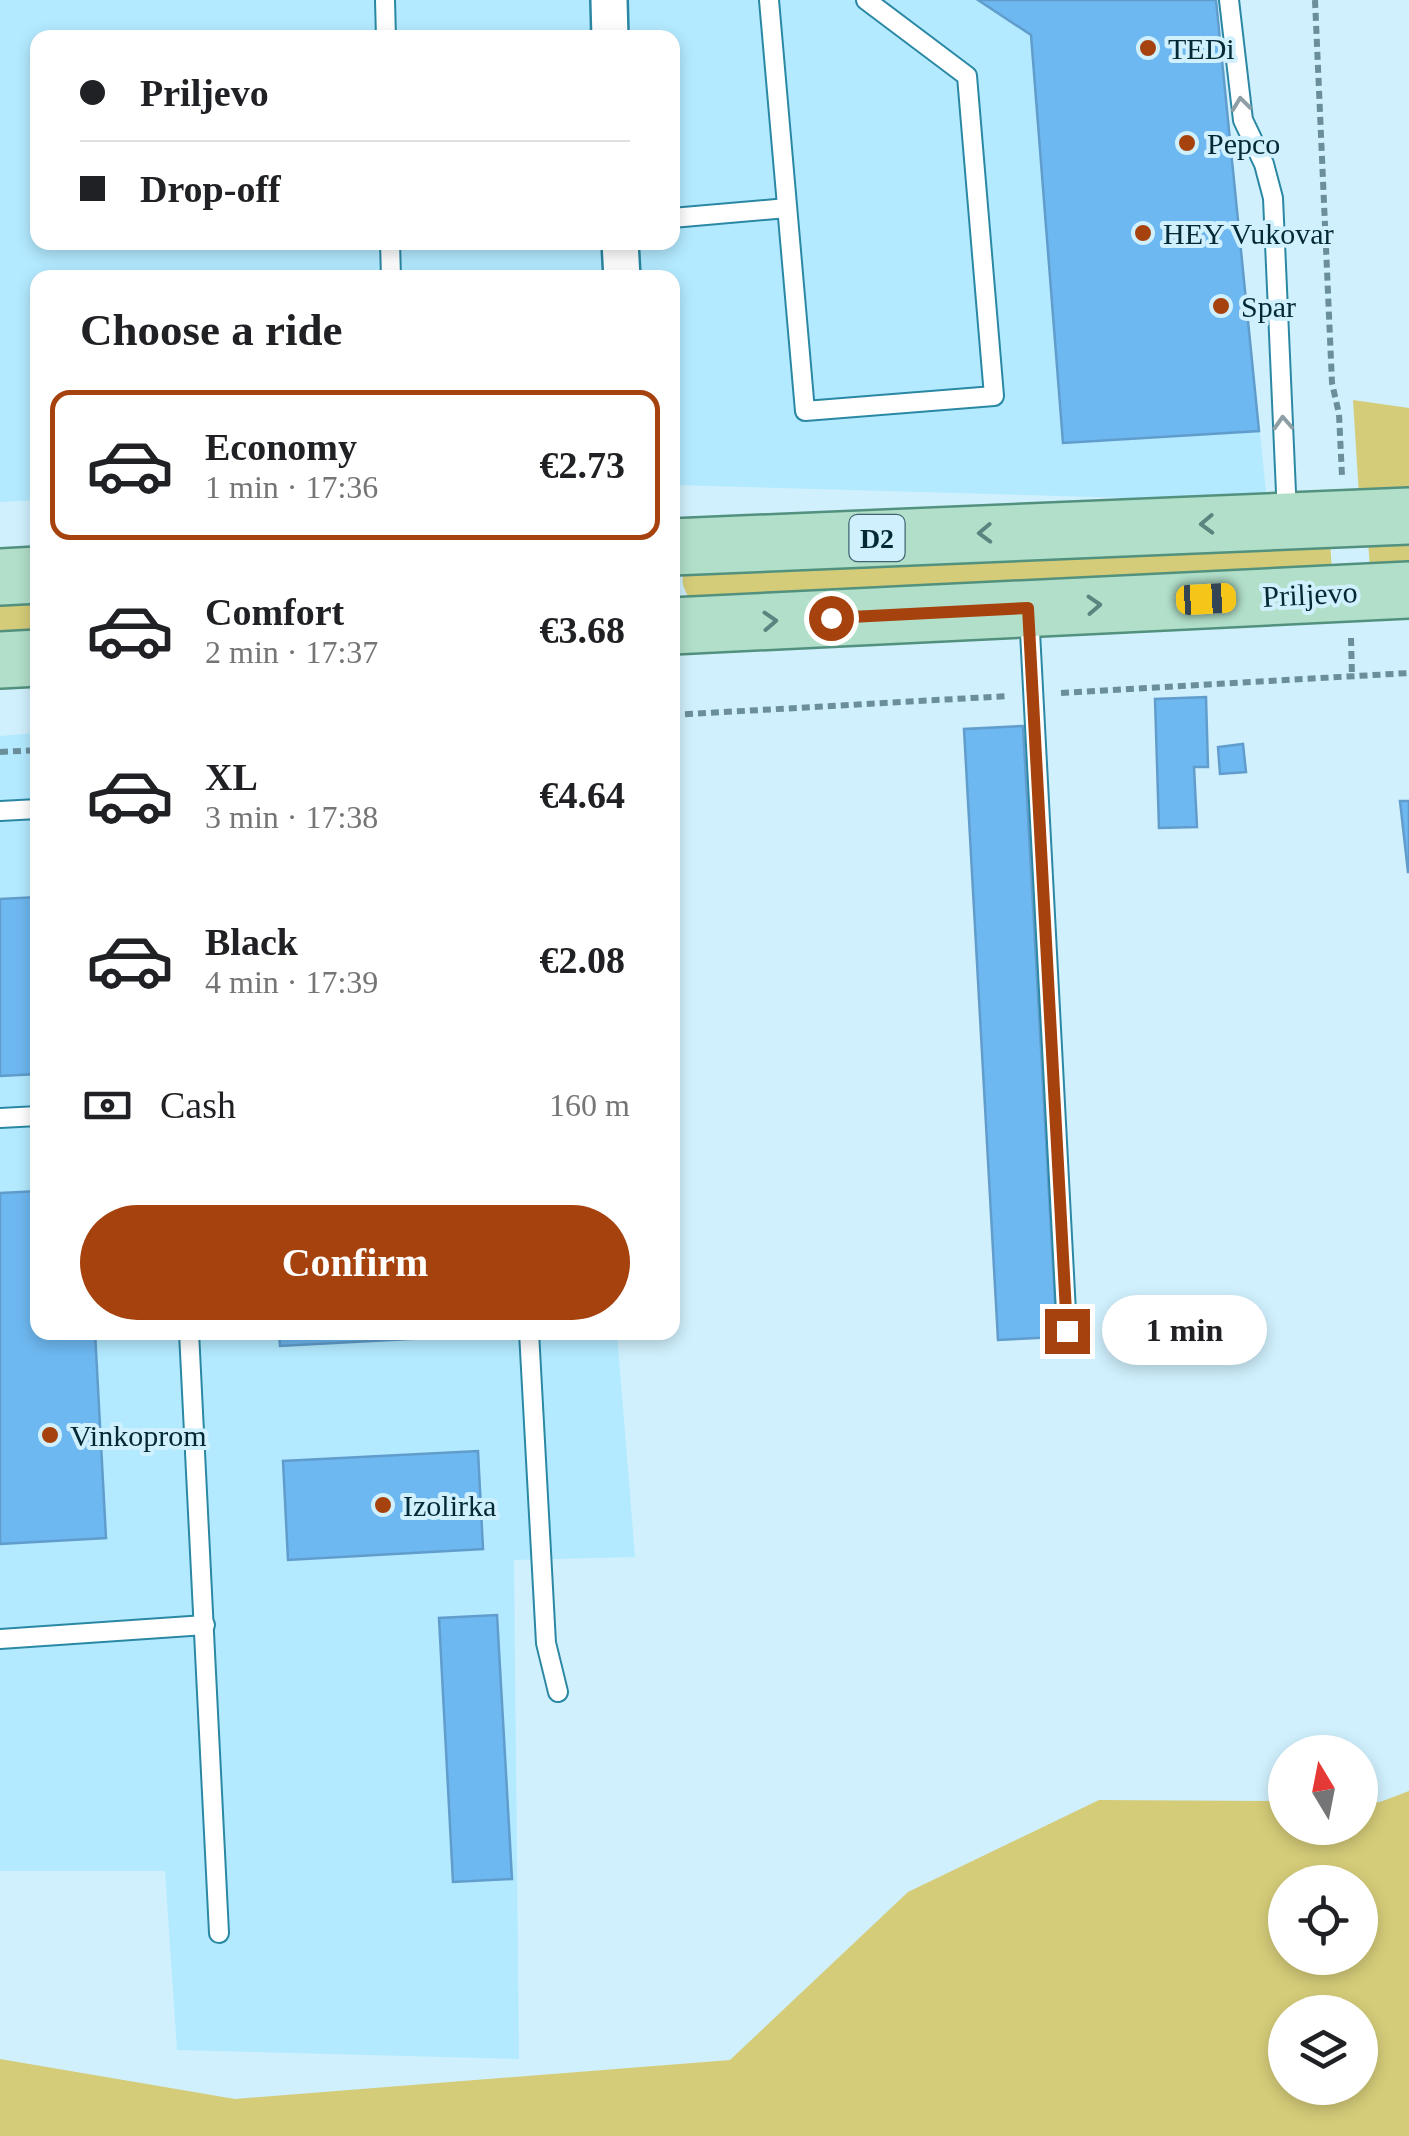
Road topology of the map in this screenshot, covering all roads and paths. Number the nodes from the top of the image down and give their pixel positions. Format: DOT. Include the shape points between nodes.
graph roads {
  1 [pos="385,0"];
  2 [pos="608,0"];
  3 [pos="768,0"];
  4 [pos="866,0"];
  5 [pos="1229,0"];
  6 [pos="1315,0"];
  7 [pos="386,30"];
  8 [pos="610,30"];
  9 [pos="788,208"];
  10 [pos="680,217"];
  11 [pos="1409,516"];
  12 [pos="1344,518"];
  13 [pos="1288,520"];
  14 [pos="680,547"];
  15 [pos="30,576"];
  16 [pos="0,577"];
  17 [pos="1409,590"];
  18 [pos="1348,592"];
  19 [pos="1028,608"];
  20 [pos="680,626"];
  21 [pos="30,658"];
  22 [pos="0,660"];
  23 [pos="1409,674"];
  24 [pos="30,750"];
  25 [pos="0,752"];
  26 [pos="30,810"];
  27 [pos="0,811"];
  28 [pos="30,1116"];
  29 [pos="0,1118"];
  30 [pos="1067,1331"];
  31 [pos="189,1340"];
  32 [pos="529,1340"];
  33 [pos="205,1625"];
  34 [pos="0,1639"];
  35 [pos="558,1692"];
  36 [pos="219,1933"];
  1 -- 7 [label="lane"];
  2 -- 8 [label="street"];
  3 -- 9 [label="lane"];
  4 -- 9 [label="lane" via="967,76 994,396 806,411"];
  13 -- 5 [label="lane, one-way" via="1273,198 1243,120"];
  6 -- 12 [label="path"];
  9 -- 10 [label="lane"];
  11 -- 12 [label="main road, D2"];
  12 -- 13 [label="main road, D2"];
  13 -- 14 [label="main road, D2, one-way"];
  15 -- 16 [label="main road"];
  17 -- 18 [label="main road, Priljevo"];
  19 -- 18 [label="main road, Priljevo, one-way"];
  18 -- 23 [label="path" via="1352,677"];
  20 -- 19 [label="main road, Priljevo, one-way"];
  19 -- 30 [label="lane"];
  21 -- 22 [label="main road"];
  24 -- 25 [label="path"];
  26 -- 27 [label="lane"];
  28 -- 29 [label="lane"];
  31 -- 33 [label="lane"];
  32 -- 35 [label="lane" via="546,1643"];
  33 -- 34 [label="lane"];
  33 -- 36 [label="lane"];
}
